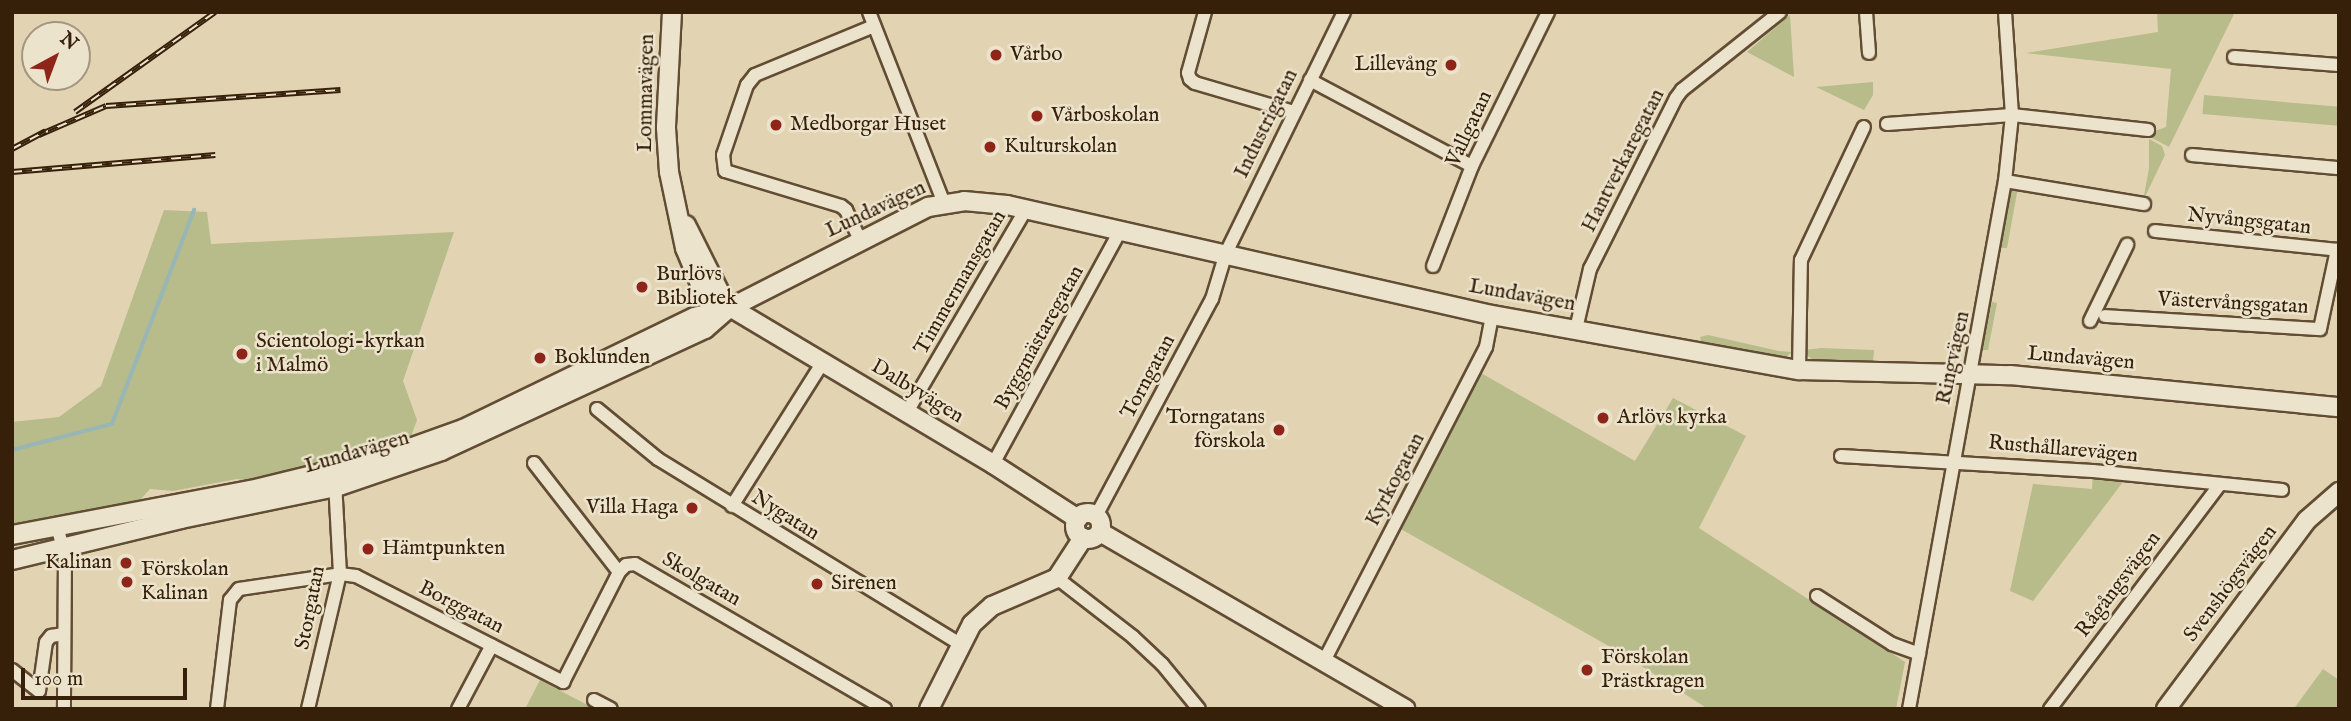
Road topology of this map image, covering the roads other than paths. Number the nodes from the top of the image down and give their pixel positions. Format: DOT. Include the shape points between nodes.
graph roads {
  1 [pos="672,12"];
  2 [pos="869,12"];
  3 [pos="1205,12"];
  4 [pos="1344,12"];
  5 [pos="1548,12"];
  6 [pos="1780,12"];
  7 [pos="1866,12"];
  8 [pos="2005,12"];
  9 [pos="874,26"];
  10 [pos="1869,53"];
  11 [pos="2234,57"];
  12 [pos="2339,65"];
  13 [pos="1310,80"];
  14 [pos="1294,112"];
  15 [pos="2012,115"];
  16 [pos="1887,124"];
  17 [pos="1864,127"];
  18 [pos="2148,130"];
  19 [pos="2192,155"];
  20 [pos="1472,166"];
  21 [pos="2339,168"];
  22 [pos="2005,181"];
  23 [pos="944,203"];
  24 [pos="2144,204"];
  25 [pos="1026,209"];
  26 [pos="1121,229"];
  27 [pos="2155,231"];
  28 [pos="860,240"];
  29 [pos="2127,245"];
  30 [pos="2338,250"];
  31 [pos="1226,253"];
  32 [pos="1433,266"];
  33 [pos="728,309"];
  34 [pos="1492,314"];
  35 [pos="2105,316"];
  36 [pos="2090,321"];
  37 [pos="1576,329"];
  38 [pos="823,362"];
  39 [pos="1799,370"];
  40 [pos="1969,375"];
  41 [pos="597,409"];
  42 [pos="2339,409"];
  43 [pos="907,412"];
  44 [pos="1841,456"];
  45 [pos="1953,462"];
  46 [pos="534,463"];
  47 [pos="993,464"];
  48 [pos="335,479"];
  49 [pos="2220,484"];
  50 [pos="2282,490"];
  51 [pos="2339,492"];
  52 [pos="732,506"];
  53 [pos="1077,519"];
  54 [pos="1098,524"];
  55 [pos="57,526"];
  56 [pos="12,535"];
  57 [pos="1083,538"];
  58 [pos="65,546"];
  59 [pos="12,560"];
  60 [pos="620,572"];
  61 [pos="340,574"];
  62 [pos="1057,578"];
  63 [pos="1818,596"];
  64 [pos="64,634"];
  65 [pos="960,644"];
  66 [pos="492,645"];
  67 [pos="1919,654"];
  68 [pos="1324,661"];
  69 [pos="12,670"];
  70 [pos="594,700"];
  71 [pos="64,709"];
  72 [pos="217,709"];
  73 [pos="308,709"];
  74 [pos="458,709"];
  75 [pos="611,709"];
  76 [pos="885,709"];
  77 [pos="929,709"];
  78 [pos="1199,709"];
  79 [pos="1405,709"];
  80 [pos="1909,709"];
  81 [pos="2050,709"];
  82 [pos="2166,709"];
  1 -- 33 [label="main road, Lommavägen" via="666,142 671,186 685,248 703,291"];
  2 -- 9 [label="street"];
  3 -- 14 [label="street" via="1189,79"];
  4 -- 13 [label="street, Industrigatan"];
  5 -- 20 [label="street, Vallgatan"];
  6 -- 37 [label="street, Hantverkaregatan" via="1676,99 1590,269"];
  7 -- 10 [label="street"];
  8 -- 15 [label="street, Ringvägen"];
  9 -- 23 [label="street"];
  9 -- 28 [label="street" via="755,75 747,85 723,155 725,171 833,202 846,211"];
  11 -- 12 [label="street"];
  13 -- 14 [label="street, Industrigatan"];
  13 -- 20 [label="street"];
  14 -- 31 [label="street, Industrigatan"];
  15 -- 16 [label="street"];
  15 -- 18 [label="street"];
  15 -- 22 [label="street, Ringvägen"];
  17 -- 39 [label="street" via="1801,260"];
  19 -- 21 [label="street"];
  20 -- 32 [label="street, Vallgatan"];
  22 -- 24 [label="street"];
  22 -- 40 [label="street, Ringvägen"];
  23 -- 25 [label="main road, Lundavägen" via="983,201"];
  23 -- 28 [label="main road, Lundavägen"];
  25 -- 26 [label="main road, Lundavägen"];
  25 -- 43 [label="street, Timmermansgatan"];
  26 -- 31 [label="main road, Lundavägen"];
  26 -- 47 [label="street, Byggmästaregatan"];
  27 -- 30 [label="street, Nyvångsgatan"];
  28 -- 33 [label="main road, Lundavägen"];
  29 -- 36 [label="street"];
  30 -- 35 [label="street, Västervångsgatan" via="2320,329"];
  31 -- 34 [label="main road, Lundavägen"];
  31 -- 54 [label="street, Torngatan" via="1207,310"];
  33 -- 38 [label="main road, Dalbyvägen"];
  33 -- 48 [label="main road, Lundavägen" via="695,317 463,429"];
  34 -- 37 [label="main road, Lundavägen"];
  34 -- 68 [label="street, Kyrkogatan" via="1486,347"];
  37 -- 39 [label="main road, Lundavägen"];
  38 -- 43 [label="main road, Dalbyvägen"];
  38 -- 52 [label="street"];
  39 -- 40 [label="main road, Lundavägen"];
  40 -- 42 [label="main road, Lundavägen" via="2010,375"];
  40 -- 45 [label="street, Ringvägen"];
  41 -- 52 [label="street, Nygatan" via="658,459"];
  43 -- 47 [label="main road, Dalbyvägen"];
  44 -- 45 [label="street, Rusthållarevägen"];
  45 -- 49 [label="street, Rusthållarevägen"];
  45 -- 67 [label="street, Ringvägen"];
  46 -- 60 [label="street"];
  47 -- 53 [label="main road, Dalbyvägen"];
  48 -- 55 [label="main road, Lundavägen"];
  48 -- 58 [label="main road, Lundavägen" via="288,495"];
  48 -- 61 [label="street, Storgatan"];
  49 -- 50 [label="street, Rusthållarevägen"];
  49 -- 81 [label="street, Rågångsvägen"];
  51 -- 82 [label="main road, Svenshögsvägen" via="2307,520"];
  52 -- 65 [label="street, Nygatan"];
  53 -- 54 [label="main road" via="1086,514"];
  53 -- 57 [label="main road" via="1076,530"];
  54 -- 57 [label="main road" via="1093,539"];
  54 -- 68 [label="main road"];
  55 -- 56 [label="main road, Lundavägen"];
  55 -- 58 [label="street"];
  57 -- 62 [label="main road"];
  58 -- 59 [label="main road, Lundavägen"];
  58 -- 64 [label="street"];
  60 -- 66 [label="street, Borggatan" via="562,682"];
  60 -- 76 [label="street, Skolgatan" via="635,564"];
  61 -- 66 [label="street, Borggatan" via="356,576"];
  61 -- 72 [label="street" via="239,589 232,594"];
  61 -- 73 [label="street, Storgatan"];
  62 -- 65 [label="main road" via="992,606 972,624"];
  62 -- 78 [label="street" via="1133,637"];
  63 -- 67 [label="street" via="1892,644"];
  64 -- 69 [label="street" via="46,642 39,691"];
  64 -- 71 [label="street"];
  65 -- 77 [label="main road"];
  66 -- 74 [label="street"];
  67 -- 80 [label="street, Ringvägen"];
  68 -- 79 [label="main road"];
  70 -- 75 [label="street"];
}
